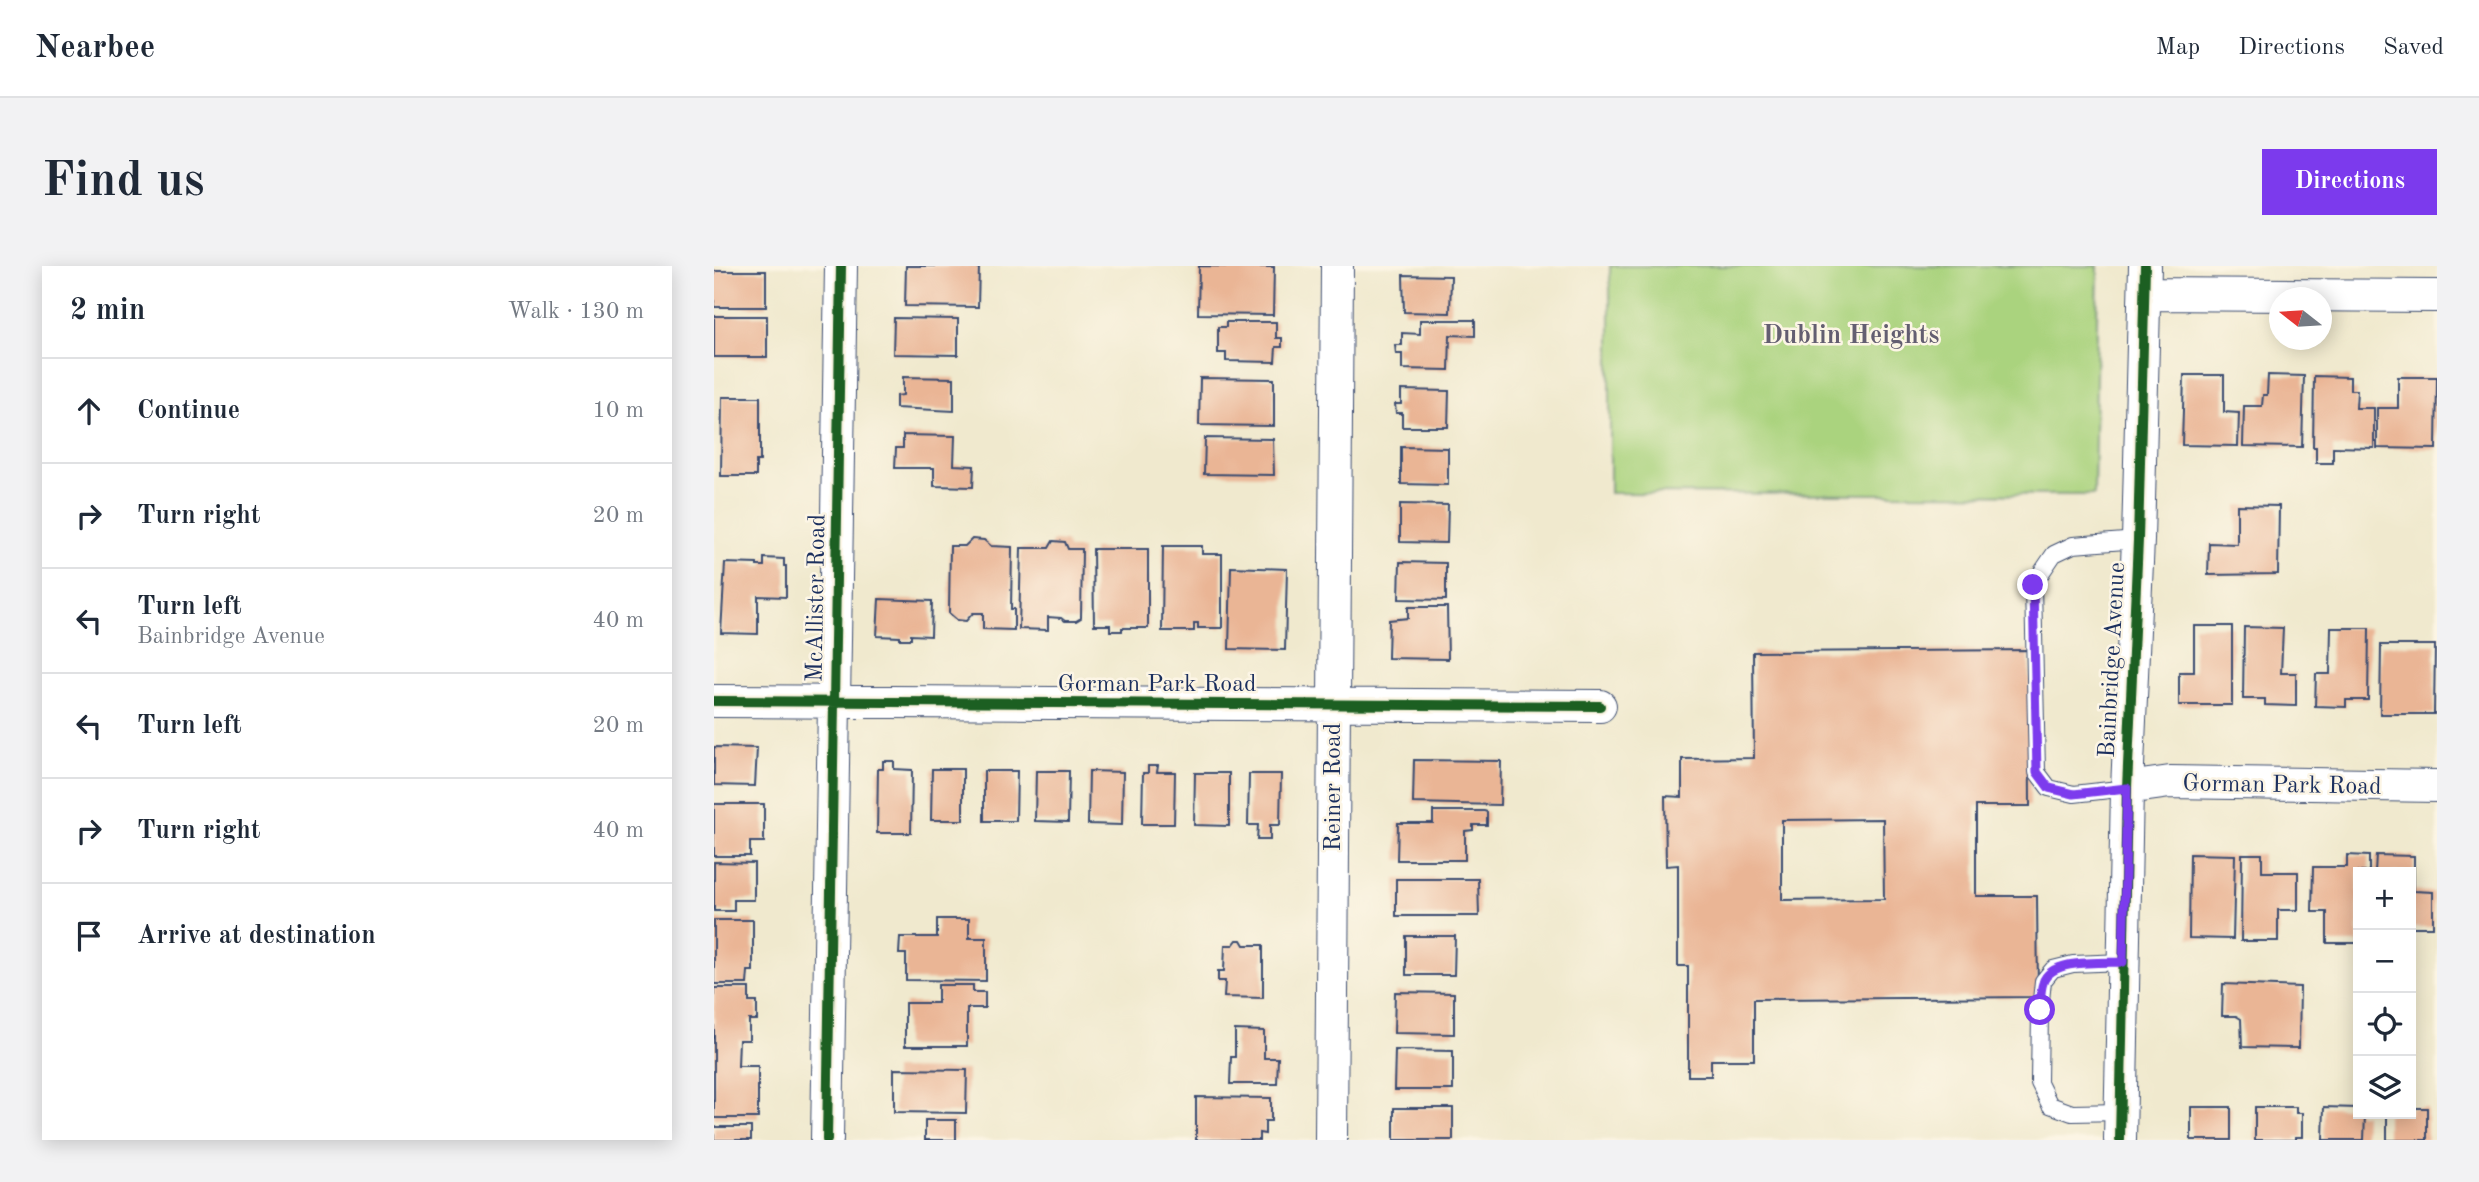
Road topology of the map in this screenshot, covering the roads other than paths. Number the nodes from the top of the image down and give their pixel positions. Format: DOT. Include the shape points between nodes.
graph roads {
  1 [pos="841,266"];
  2 [pos="1337,266"];
  3 [pos="2145,280"];
  4 [pos="2437,296"];
  5 [pos="2138,540"];
  6 [pos="714,701"];
  7 [pos="835,702"];
  8 [pos="1333,705"];
  9 [pos="1600,706"];
  10 [pos="2437,786"];
  11 [pos="2127,788"];
  12 [pos="2123,962"];
  13 [pos="2121,1126"];
  14 [pos="827,1140"];
  15 [pos="1331,1140"];
  1 -- 7 [label="street, McAllister Road"];
  2 -- 8 [label="street, Reiner Road"];
  3 -- 4 [label="street"];
  3 -- 5 [label="street, Bainbridge Avenue"];
  5 -- 11 [label="street, Bainbridge Avenue"];
  5 -- 11 [label="lane" via="2073,545 2054,554 2033,585 2037,772 2049,788 2074,794"];
  6 -- 7 [label="street, Gorman Park Road"];
  7 -- 8 [label="street, Gorman Park Road"];
  7 -- 14 [label="street, McAllister Road"];
  8 -- 9 [label="street, Gorman Park Road"];
  8 -- 15 [label="street, Reiner Road"];
  10 -- 11 [label="street, Gorman Park Road" via="2170,782"];
  11 -- 12 [label="street, Bainbridge Avenue"];
  12 -- 13 [label="street, Bainbridge Avenue"];
  12 -- 13 [label="lane" via="2073,964 2053,969 2043,981 2039,1083 2050,1105"];
}
